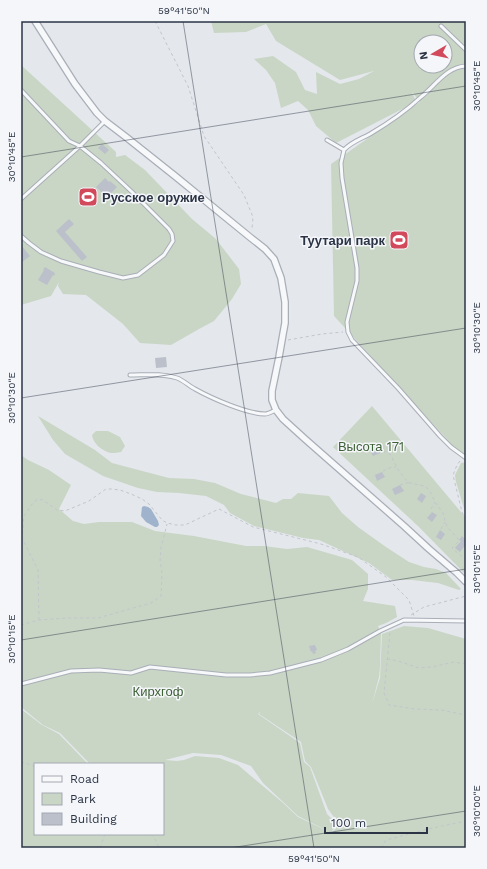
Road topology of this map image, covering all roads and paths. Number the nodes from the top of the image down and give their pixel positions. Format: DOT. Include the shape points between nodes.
graph roads {
  1 [pos="35,21"];
  2 [pos="155,21"];
  3 [pos="441,26"];
  4 [pos="466,50"];
  5 [pos="466,66"];
  6 [pos="21,90"];
  7 [pos="105,121"];
  8 [pos="327,140"];
  9 [pos="80,146"];
  10 [pos="344,150"];
  11 [pos="21,199"];
  12 [pos="21,236"];
  13 [pos="251,238"];
  14 [pos="348,332"];
  15 [pos="282,341"];
  16 [pos="130,375"];
  17 [pos="276,410"];
  18 [pos="383,451"];
  19 [pos="465,457"];
  20 [pos="397,467"];
  21 [pos="383,470"];
  22 [pos="410,482"];
  23 [pos="400,485"];
  24 [pos="435,502"];
  25 [pos="431,509"];
  26 [pos="466,521"];
  27 [pos="445,522"];
  28 [pos="167,523"];
  29 [pos="441,529"];
  30 [pos="466,560"];
  31 [pos="466,582"];
  32 [pos="466,596"];
  33 [pos="39,620"];
  34 [pos="404,620"];
  35 [pos="415,620"];
  36 [pos="466,621"];
  37 [pos="21,625"];
  38 [pos="390,626"];
  39 [pos="387,659"];
  40 [pos="466,664"];
  41 [pos="21,684"];
  42 [pos="466,715"];
  43 [pos="21,762"];
  44 [pos="34,767"];
  45 [pos="466,821"];
  46 [pos="105,835"];
  47 [pos="152,835"];
  48 [pos="100,848"];
  49 [pos="160,848"];
  50 [pos="381,848"];
  1 -- 7 [label="street" via="75,84"];
  2 -- 13 [label="path" via="188,86 204,136 244,195 253,217"];
  3 -- 4 [label="lane"];
  5 -- 10 [label="lane" via="449,71 398,115"];
  6 -- 9 [label="lane" via="69,141"];
  7 -- 9 [label="lane"];
  7 -- 13 [label="street"];
  8 -- 10 [label="lane"];
  9 -- 11 [label="lane"];
  9 -- 12 [label="lane" via="169,229 173,241 164,255 138,275 124,278 41,252"];
  10 -- 14 [label="lane" via="341,163 342,178 357,268 357,282 347,322"];
  13 -- 15 [label="street" via="270,254 281,278 286,313"];
  14 -- 15 [label="path"];
  14 -- 19 [label="lane" via="352,340 440,436"];
  15 -- 17 [label="street" via="272,391"];
  16 -- 17 [label="lane" via="177,378 214,399 239,409 266,414"];
  17 -- 31 [label="street" via="305,439"];
  18 -- 20 [label="path" via="390,454"];
  19 -- 26 [label="path" via="457,465 453,475"];
  20 -- 21 [label="path"];
  20 -- 22 [label="path"];
  22 -- 23 [label="path"];
  22 -- 24 [label="path" via="427,488"];
  24 -- 25 [label="path"];
  24 -- 27 [label="path" via="443,513"];
  27 -- 29 [label="path"];
  27 -- 30 [label="path" via="459,541 452,548"];
  28 -- 33 [label="path" via="160,560 161,596 156,600 98,618"];
  28 -- 33 [label="path" via="142,499 111,489 106,489 66,512 38,499 24,516 22,538 38,570"];
  28 -- 35 [label="path" via="185,525 220,509 253,527 321,544 358,557 386,577 409,600"];
  32 -- 34 [label="path" via="424,607"];
  33 -- 37 [label="path"];
  34 -- 35 [label="lane"];
  34 -- 38 [label="lane"];
  35 -- 36 [label="lane"];
  38 -- 39 [label="path"];
  38 -- 41 [label="lane" via="348,649 321,660 270,673 226,675 150,667 131,673 71,671"];
  39 -- 40 [label="path" via="419,668 454,662"];
  39 -- 42 [label="path" via="384,693 389,705"];
  43 -- 44 [label="path"];
  45 -- 50 [label="path" via="386,840"];
  46 -- 48 [label="path"];
  47 -- 49 [label="path"];
}
